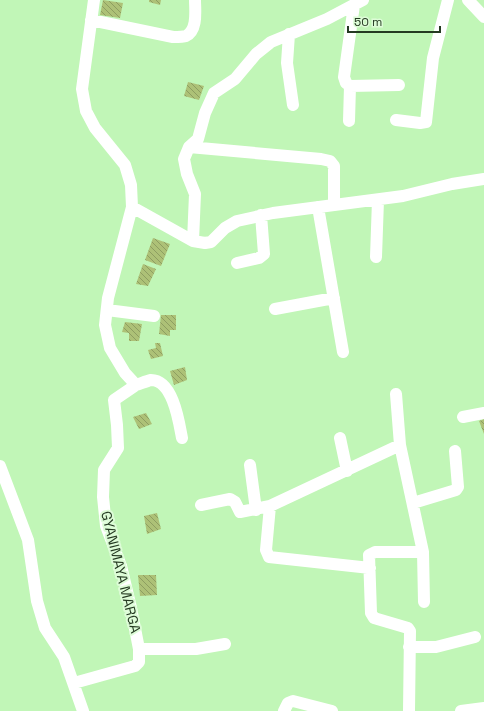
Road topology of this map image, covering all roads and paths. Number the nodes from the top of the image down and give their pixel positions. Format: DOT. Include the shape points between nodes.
graph roads {
  1 [pos="94,0"];
  2 [pos="195,0"];
  3 [pos="448,0"];
  4 [pos="468,0"];
  5 [pos="358,2"];
  6 [pos="484,17"];
  7 [pos="91,20"];
  8 [pos="289,34"];
  9 [pos="399,85"];
  10 [pos="350,86"];
  11 [pos="293,106"];
  12 [pos="396,120"];
  13 [pos="349,121"];
  14 [pos="189,147"];
  15 [pos="484,179"];
  16 [pos="378,200"];
  17 [pos="334,205"];
  18 [pos="132,207"];
  19 [pos="318,207"];
  20 [pos="261,215"];
  21 [pos="193,241"];
  22 [pos="376,257"];
  23 [pos="237,263"];
  24 [pos="334,298"];
  25 [pos="275,309"];
  26 [pos="107,310"];
  27 [pos="154,316"];
  28 [pos="343,352"];
  29 [pos="136,385"];
  30 [pos="396,394"];
  31 [pos="484,413"];
  32 [pos="463,417"];
  33 [pos="182,438"];
  34 [pos="340,438"];
  35 [pos="400,445"];
  36 [pos="455,451"];
  37 [pos="250,465"];
  38 [pos="0,466"];
  39 [pos="347,471"];
  40 [pos="413,503"];
  41 [pos="202,505"];
  42 [pos="270,506"];
  43 [pos="256,510"];
  44 [pos="423,552"];
  45 [pos="370,568"];
  46 [pos="424,602"];
  47 [pos="475,637"];
  48 [pos="225,644"];
  49 [pos="409,647"];
  50 [pos="140,649"];
  51 [pos="74,683"];
  52 [pos="484,708"];
  53 [pos="80,710"];
  54 [pos="284,711"];
  55 [pos="332,711"];
  56 [pos="409,711"];
  57 [pos="461,711"];
  1 -- 7 [label="street"];
  2 -- 7 [label="street" via="196,15 193,29 186,36 173,37"];
  3 -- 12 [label="street" via="433,58 426,122"];
  4 -- 6 [label="street"];
  5 -- 8 [label="street" via="328,19"];
  5 -- 10 [label="street" via="344,77"];
  7 -- 18 [label="street" via="82,89 83,101 95,128 125,165 131,185"];
  8 -- 11 [label="street" via="287,63"];
  8 -- 14 [label="street" via="266,46 235,79 214,93 198,139"];
  9 -- 10 [label="street"];
  10 -- 13 [label="street"];
  14 -- 17 [label="street" via="330,161 334,166"];
  14 -- 21 [label="street" via="184,159 195,194"];
  15 -- 16 [label="street"];
  16 -- 17 [label="street"];
  16 -- 22 [label="street"];
  17 -- 19 [label="street"];
  18 -- 21 [label="street"];
  18 -- 26 [label="street"];
  19 -- 20 [label="street"];
  19 -- 24 [label="street"];
  20 -- 21 [label="street" via="237,221 225,228 211,242 205,244"];
  20 -- 23 [label="street" via="264,254 259,258"];
  24 -- 25 [label="street"];
  24 -- 28 [label="street"];
  26 -- 27 [label="street"];
  26 -- 29 [label="street" via="105,325 110,348 125,373"];
  29 -- 33 [label="street" via="150,380 165,387 176,408"];
  29 -- 50 [label="street, GYANIMAYA MARGA" via="114,400 118,448 104,470 103,498 106,526 121,566"];
  30 -- 35 [label="street"];
  31 -- 32 [label="street"];
  34 -- 39 [label="street"];
  35 -- 39 [label="street"];
  35 -- 40 [label="street"];
  36 -- 40 [label="street" via="458,487 456,490"];
  37 -- 43 [label="street"];
  38 -- 51 [label="street" via="28,540 37,601 45,628 64,657"];
  39 -- 42 [label="street"];
  40 -- 44 [label="street"];
  41 -- 43 [label="street" via="230,499 235,502 240,512"];
  42 -- 43 [label="street"];
  42 -- 45 [label="street" via="266,550 269,556"];
  44 -- 45 [label="street" via="372,553"];
  44 -- 46 [label="street"];
  45 -- 49 [label="street" via="372,616 408,628"];
  47 -- 49 [label="street" via="442,646"];
  48 -- 50 [label="street" via="196,649"];
  49 -- 56 [label="street"];
  50 -- 51 [label="street, GYANIMAYA MARGA" via="139,662 135,666"];
  51 -- 53 [label="street"];
  52 -- 57 [label="street"];
  54 -- 55 [label="street" via="288,703 293,702"];
}
